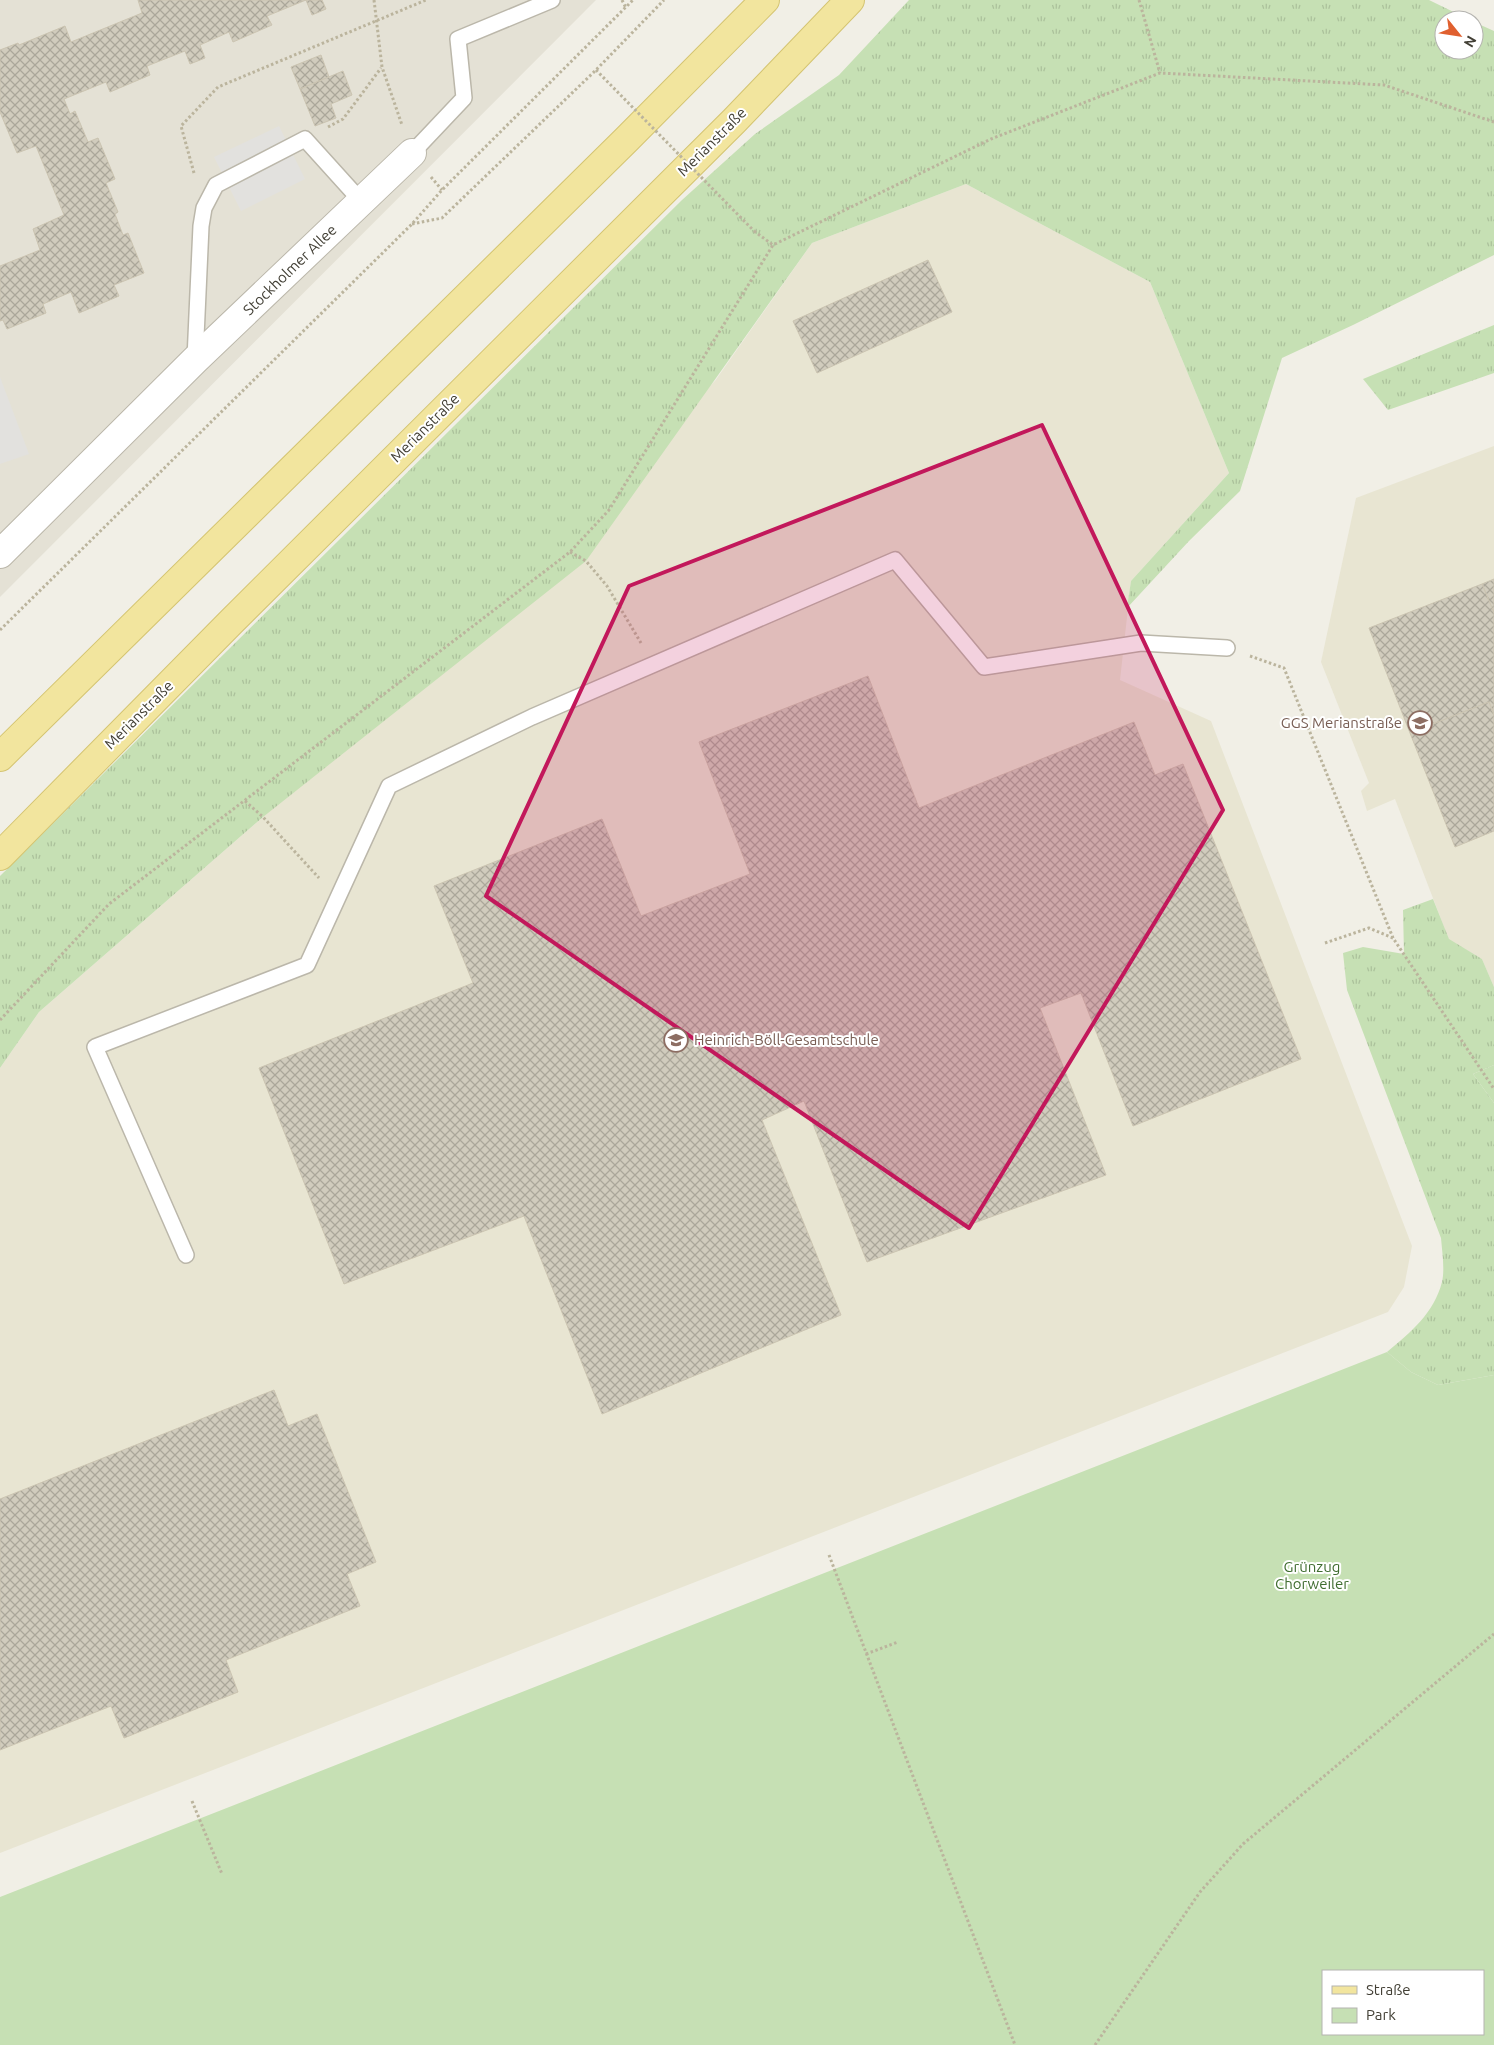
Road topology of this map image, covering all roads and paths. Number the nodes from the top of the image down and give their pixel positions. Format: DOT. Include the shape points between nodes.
graph roads {
  1 [pos="374,0"];
  2 [pos="426,0"];
  3 [pos="552,0"];
  4 [pos="622,0"];
  5 [pos="633,0"];
  6 [pos="664,0"];
  7 [pos="765,0"];
  8 [pos="850,0"];
  9 [pos="1139,0"];
  10 [pos="626,8"];
  11 [pos="377,20"];
  12 [pos="382,68"];
  13 [pos="596,70"];
  14 [pos="1160,73"];
  15 [pos="1494,122"];
  16 [pos="305,139"];
  17 [pos="412,153"];
  18 [pos="361,201"];
  19 [pos="204,208"];
  20 [pos="412,224"];
  21 [pos="773,245"];
  22 [pos="195,360"];
  23 [pos="570,552"];
  24 [pos="0,554"];
  25 [pos="0,630"];
  26 [pos="1227,648"];
  27 [pos="653,665"];
  28 [pos="0,757"];
  29 [pos="245,801"];
  30 [pos="0,856"];
  31 [pos="337,898"];
  32 [pos="1393,938"];
  33 [pos="1325,943"];
  34 [pos="0,1020"];
  35 [pos="1494,1089"];
  36 [pos="186,1254"];
  37 [pos="829,1555"];
  38 [pos="1494,1634"];
  39 [pos="898,1642"];
  40 [pos="866,1654"];
  41 [pos="192,1801"];
  42 [pos="222,1874"];
  43 [pos="1015,2045"];
  44 [pos="1095,2045"];
  1 -- 11 [label="path"];
  2 -- 11 [label="path"];
  3 -- 17 [label="lane, Stockholmer Allee" via="458,39 464,98"];
  4 -- 10 [label="path"];
  5 -- 10 [label="path"];
  6 -- 13 [label="path"];
  7 -- 28 [label="main road"];
  8 -- 30 [label="main road, Merianstraße" via="734,121"];
  9 -- 14 [label="path"];
  10 -- 20 [label="path" via="449,183"];
  11 -- 12 [label="path"];
  11 -- 19 [label="path" via="218,87 181,126"];
  12 -- 16 [label="path" via="344,119"];
  12 -- 17 [label="path"];
  13 -- 20 [label="path" via="442,218"];
  13 -- 21 [label="path, bridge" via="754,231"];
  14 -- 15 [label="path" via="1384,86"];
  14 -- 21 [label="path" via="991,140"];
  16 -- 18 [label="lane"];
  16 -- 19 [label="lane" via="216,185"];
  17 -- 18 [label="street, Stockholmer Allee"];
  18 -- 22 [label="street, Stockholmer Allee"];
  19 -- 22 [label="lane"];
  20 -- 25 [label="path"];
  21 -- 23 [label="path" via="609,510"];
  22 -- 24 [label="street, Stockholmer Allee"];
  23 -- 27 [label="path" via="586,561 607,586"];
  23 -- 29 [label="path"];
  26 -- 27 [label="lane" via="1141,642 984,667 895,560"];
  26 -- 32 [label="path" via="1284,668"];
  27 -- 31 [label="lane" via="532,717 389,786"];
  29 -- 31 [label="path"];
  29 -- 34 [label="path" via="109,904"];
  31 -- 36 [label="lane" via="307,965 95,1047"];
  32 -- 33 [label="path" via="1369,928"];
  32 -- 35 [label="path"];
  37 -- 40 [label="path"];
  38 -- 44 [label="path" via="1243,1844 1200,1892"];
  39 -- 40 [label="path"];
  40 -- 43 [label="path"];
  41 -- 42 [label="path"];
}
